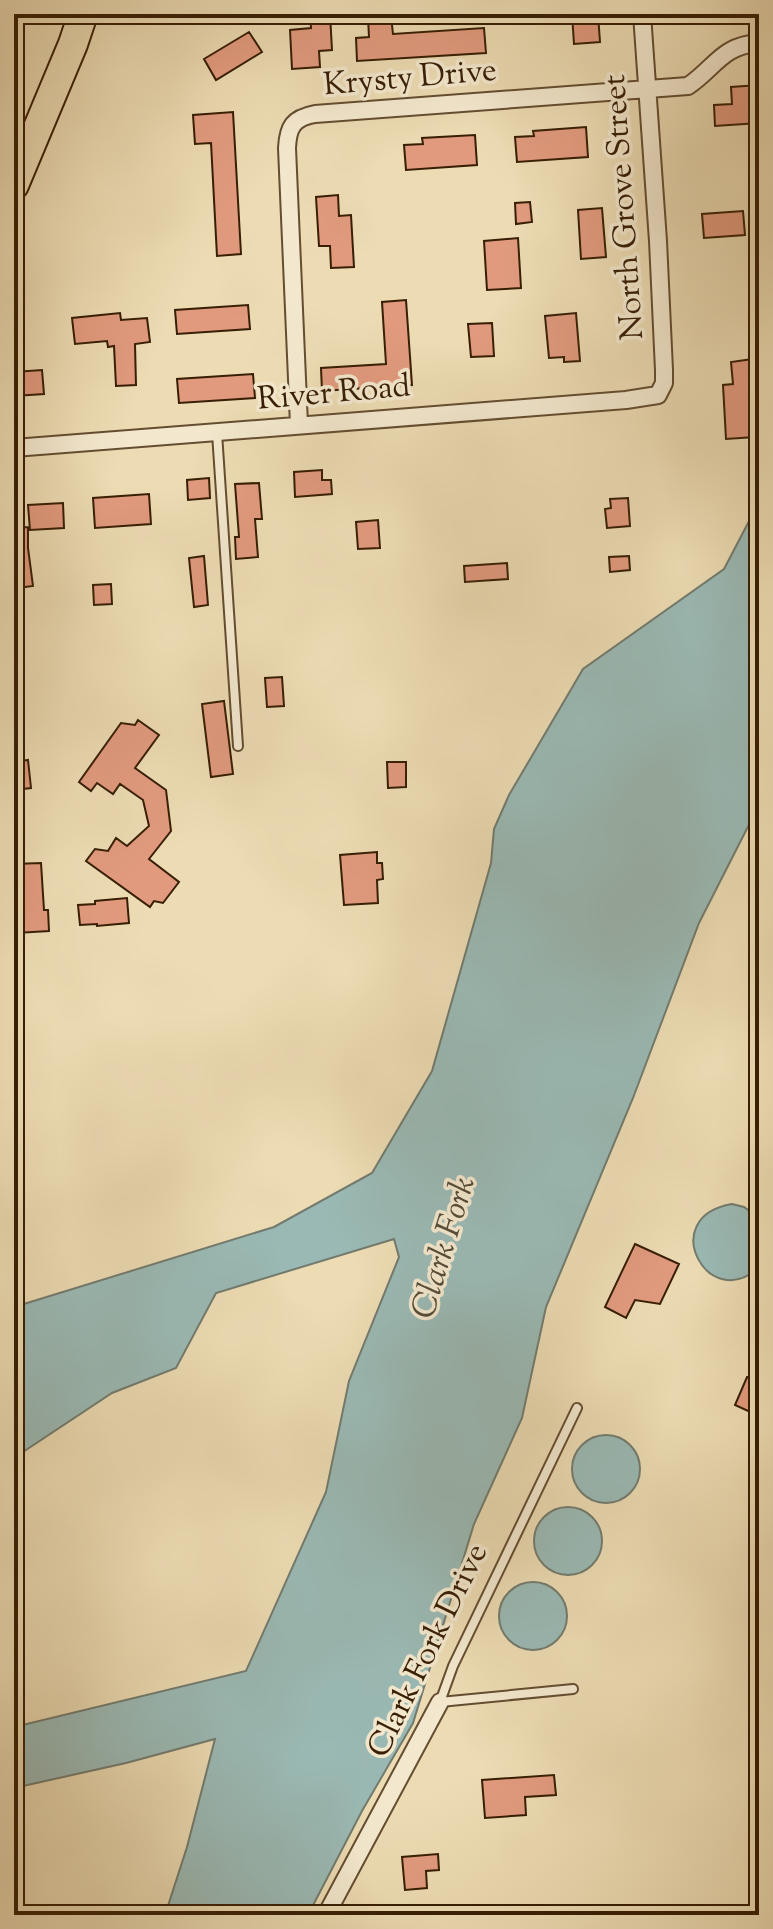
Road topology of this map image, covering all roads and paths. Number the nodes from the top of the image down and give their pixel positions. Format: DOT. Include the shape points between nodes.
graph roads {
  1 [pos="83,14"];
  2 [pos="642,14"];
  3 [pos="759,43"];
  4 [pos="645,88"];
  5 [pos="14,185"];
  6 [pos="658,395"];
  7 [pos="299,425"];
  8 [pos="217,432"];
  9 [pos="14,448"];
  10 [pos="238,746"];
  11 [pos="577,1408"];
  12 [pos="573,1689"];
  13 [pos="440,1702"];
  14 [pos="326,1915"];
  1 -- 5 [label="highway"];
  2 -- 4 [label="street, North Grove Street"];
  3 -- 4 [label="street" via="731,48 688,86"];
  4 -- 6 [label="street, North Grove Street" via="663,355 664,383"];
  4 -- 7 [label="street, Krysty Drive" via="297,119 289,129 287,148"];
  6 -- 7 [label="street, River Road"];
  7 -- 8 [label="street, River Road"];
  8 -- 9 [label="street, River Road"];
  8 -- 10 [label="lane"];
  11 -- 13 [label="lane, Clark Fork Drive"];
  12 -- 13 [label="lane"];
  13 -- 14 [label="street, Clark Fork Drive"];
}
